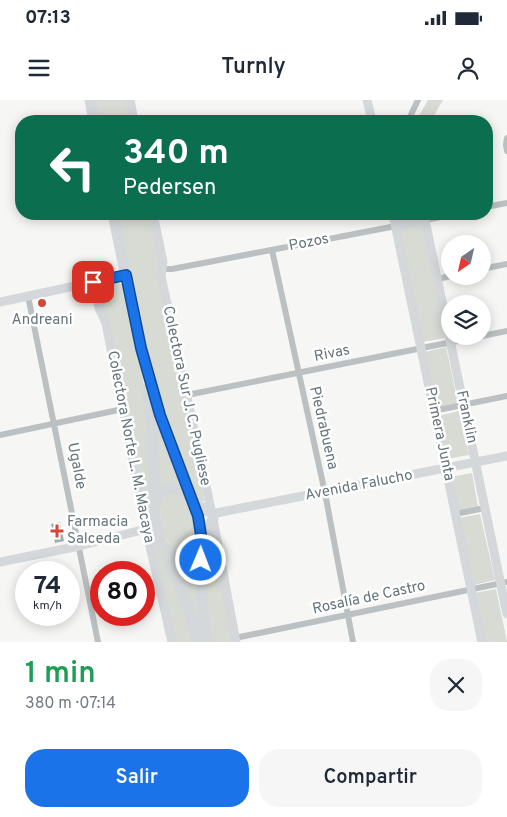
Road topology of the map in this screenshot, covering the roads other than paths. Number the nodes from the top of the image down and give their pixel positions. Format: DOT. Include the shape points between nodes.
graph roads {
  1 [pos="90,100"];
  2 [pos="130,100"];
  3 [pos="367,100"];
  4 [pos="418,100"];
  5 [pos="93,115"];
  6 [pos="133,115"];
  7 [pos="371,115"];
  8 [pos="411,115"];
  9 [pos="506,139"];
  10 [pos="507,151"];
  11 [pos="507,203"];
  12 [pos="493,206"];
  13 [pos="114,220"];
  14 [pos="154,220"];
  15 [pos="394,220"];
  16 [pos="425,220"];
  17 [pos="396,226"];
  18 [pos="272,250"];
  19 [pos="507,264"];
  20 [pos="162,267"];
  21 [pos="491,267"];
  22 [pos="126,275"];
  23 [pos="441,278"];
  24 [pos="438,279"];
  25 [pos="93,282"];
  26 [pos="441,295"];
  27 [pos="28,296"];
  28 [pos="0,302"];
  29 [pos="507,331"];
  30 [pos="491,334"];
  31 [pos="441,345"];
  32 [pos="451,345"];
  33 [pos="141,348"];
  34 [pos="421,349"];
  35 [pos="298,374"];
  36 [pos="187,396"];
  37 [pos="507,396"];
  38 [pos="464,404"];
  39 [pos="123,409"];
  40 [pos="433,411"];
  41 [pos="55,424"];
  42 [pos="0,435"];
  43 [pos="507,456"];
  44 [pos="476,463"];
  45 [pos="446,469"];
  46 [pos="325,493"];
  47 [pos="193,503"];
  48 [pos="155,506"];
  49 [pos="485,508"];
  50 [pos="455,514"];
  51 [pos="211,515"];
  52 [pos="146,528"];
  53 [pos="201,536"];
  54 [pos="79,546"];
  55 [pos="163,546"];
  56 [pos="0,562"];
  57 [pos="504,583"];
  58 [pos="471,590"];
  59 [pos="507,614"];
  60 [pos="348,616"];
  61 [pos="236,640"];
  62 [pos="98,642"];
  63 [pos="172,642"];
  64 [pos="198,642"];
  65 [pos="206,642"];
  66 [pos="353,642"];
  67 [pos="482,642"];
  1 -- 5 [label="highway"];
  2 -- 6 [label="main road"];
  3 -- 7 [label="main road"];
  4 -- 8 [label="street"];
  9 -- 10 [label="street"];
  11 -- 12 [label="street"];
  13 -- 22 [label="highway"];
  14 -- 20 [label="main road, Colectora Sur J. C. Pugliese"];
  15 -- 17 [label="main road, Primera Junta"];
  16 -- 17 [label="main road, Pozos"];
  16 -- 24 [label="main road, Franklin"];
  17 -- 18 [label="street, Pozos"];
  17 -- 34 [label="main road, Primera Junta"];
  18 -- 20 [label="street, Pozos" via="172,269"];
  18 -- 35 [label="street, Piedrabuena"];
  19 -- 21 [label="street"];
  20 -- 36 [label="main road, Colectora Sur J. C. Pugliese" via="161,276"];
  22 -- 25 [label="main road"];
  22 -- 33 [label="highway"];
  23 -- 24 [label="street"];
  24 -- 26 [label="main road, Franklin"];
  25 -- 27 [label="main road"];
  25 -- 39 [label="main road, Colectora Norte L. M. Macaya" via="106,323"];
  27 -- 28 [label="main road"];
  27 -- 41 [label="street, Ugalde"];
  29 -- 30 [label="street, Rivas"];
  31 -- 34 [label="street, Rivas"];
  32 -- 38 [label="main road, Franklin"];
  33 -- 47 [label="highway" via="165,428"];
  33 -- 48 [label="highway" via="153,433"];
  34 -- 35 [label="street, Rivas"];
  34 -- 40 [label="main road, Primera Junta"];
  35 -- 36 [label="street, Rivas"];
  35 -- 46 [label="street, Piedrabuena"];
  36 -- 51 [label="main road, Colectora Sur J. C. Pugliese"];
  37 -- 38 [label="street"];
  38 -- 40 [label="street"];
  38 -- 44 [label="main road, Franklin"];
  39 -- 41 [label="street"];
  39 -- 52 [label="main road, Colectora Norte L. M. Macaya"];
  40 -- 45 [label="main road, Primera Junta"];
  41 -- 42 [label="street"];
  41 -- 54 [label="street, Ugalde"];
  43 -- 44 [label="main road, Avenida Falucho"];
  44 -- 45 [label="main road, Avenida Falucho"];
  44 -- 49 [label="main road, Franklin"];
  45 -- 46 [label="main road, Avenida Falucho"];
  45 -- 50 [label="main road, Primera Junta"];
  46 -- 51 [label="main road, Avenida Falucho"];
  46 -- 60 [label="street, Piedrabuena"];
  47 -- 48 [label="highway" via="182,490 170,488 160,494"];
  47 -- 51 [label="highway"];
  47 -- 53 [label="highway"];
  48 -- 52 [label="highway"];
  48 -- 55 [label="highway"];
  49 -- 50 [label="street"];
  49 -- 57 [label="main road, Franklin"];
  50 -- 58 [label="main road, Primera Junta"];
  51 -- 53 [label="highway" via="211,524 204,528"];
  51 -- 61 [label="main road, Colectora Sur J. C. Pugliese"];
  52 -- 54 [label="main road"];
  52 -- 55 [label="highway"];
  52 -- 63 [label="main road, Colectora Norte L. M. Macaya"];
  53 -- 55 [label="highway" via="193,550 183,555 172,554"];
  53 -- 65 [label="highway" via="201,595"];
  54 -- 56 [label="main road"];
  54 -- 62 [label="street, Ugalde"];
  55 -- 64 [label="highway" via="188,607"];
  57 -- 58 [label="street, Rosalía de Castro"];
  57 -- 59 [label="main road, Franklin"];
  58 -- 60 [label="street, Rosalía de Castro"];
  58 -- 67 [label="main road, Primera Junta"];
  60 -- 61 [label="street, Rosalía de Castro"];
  60 -- 66 [label="street, Piedrabuena"];
}
